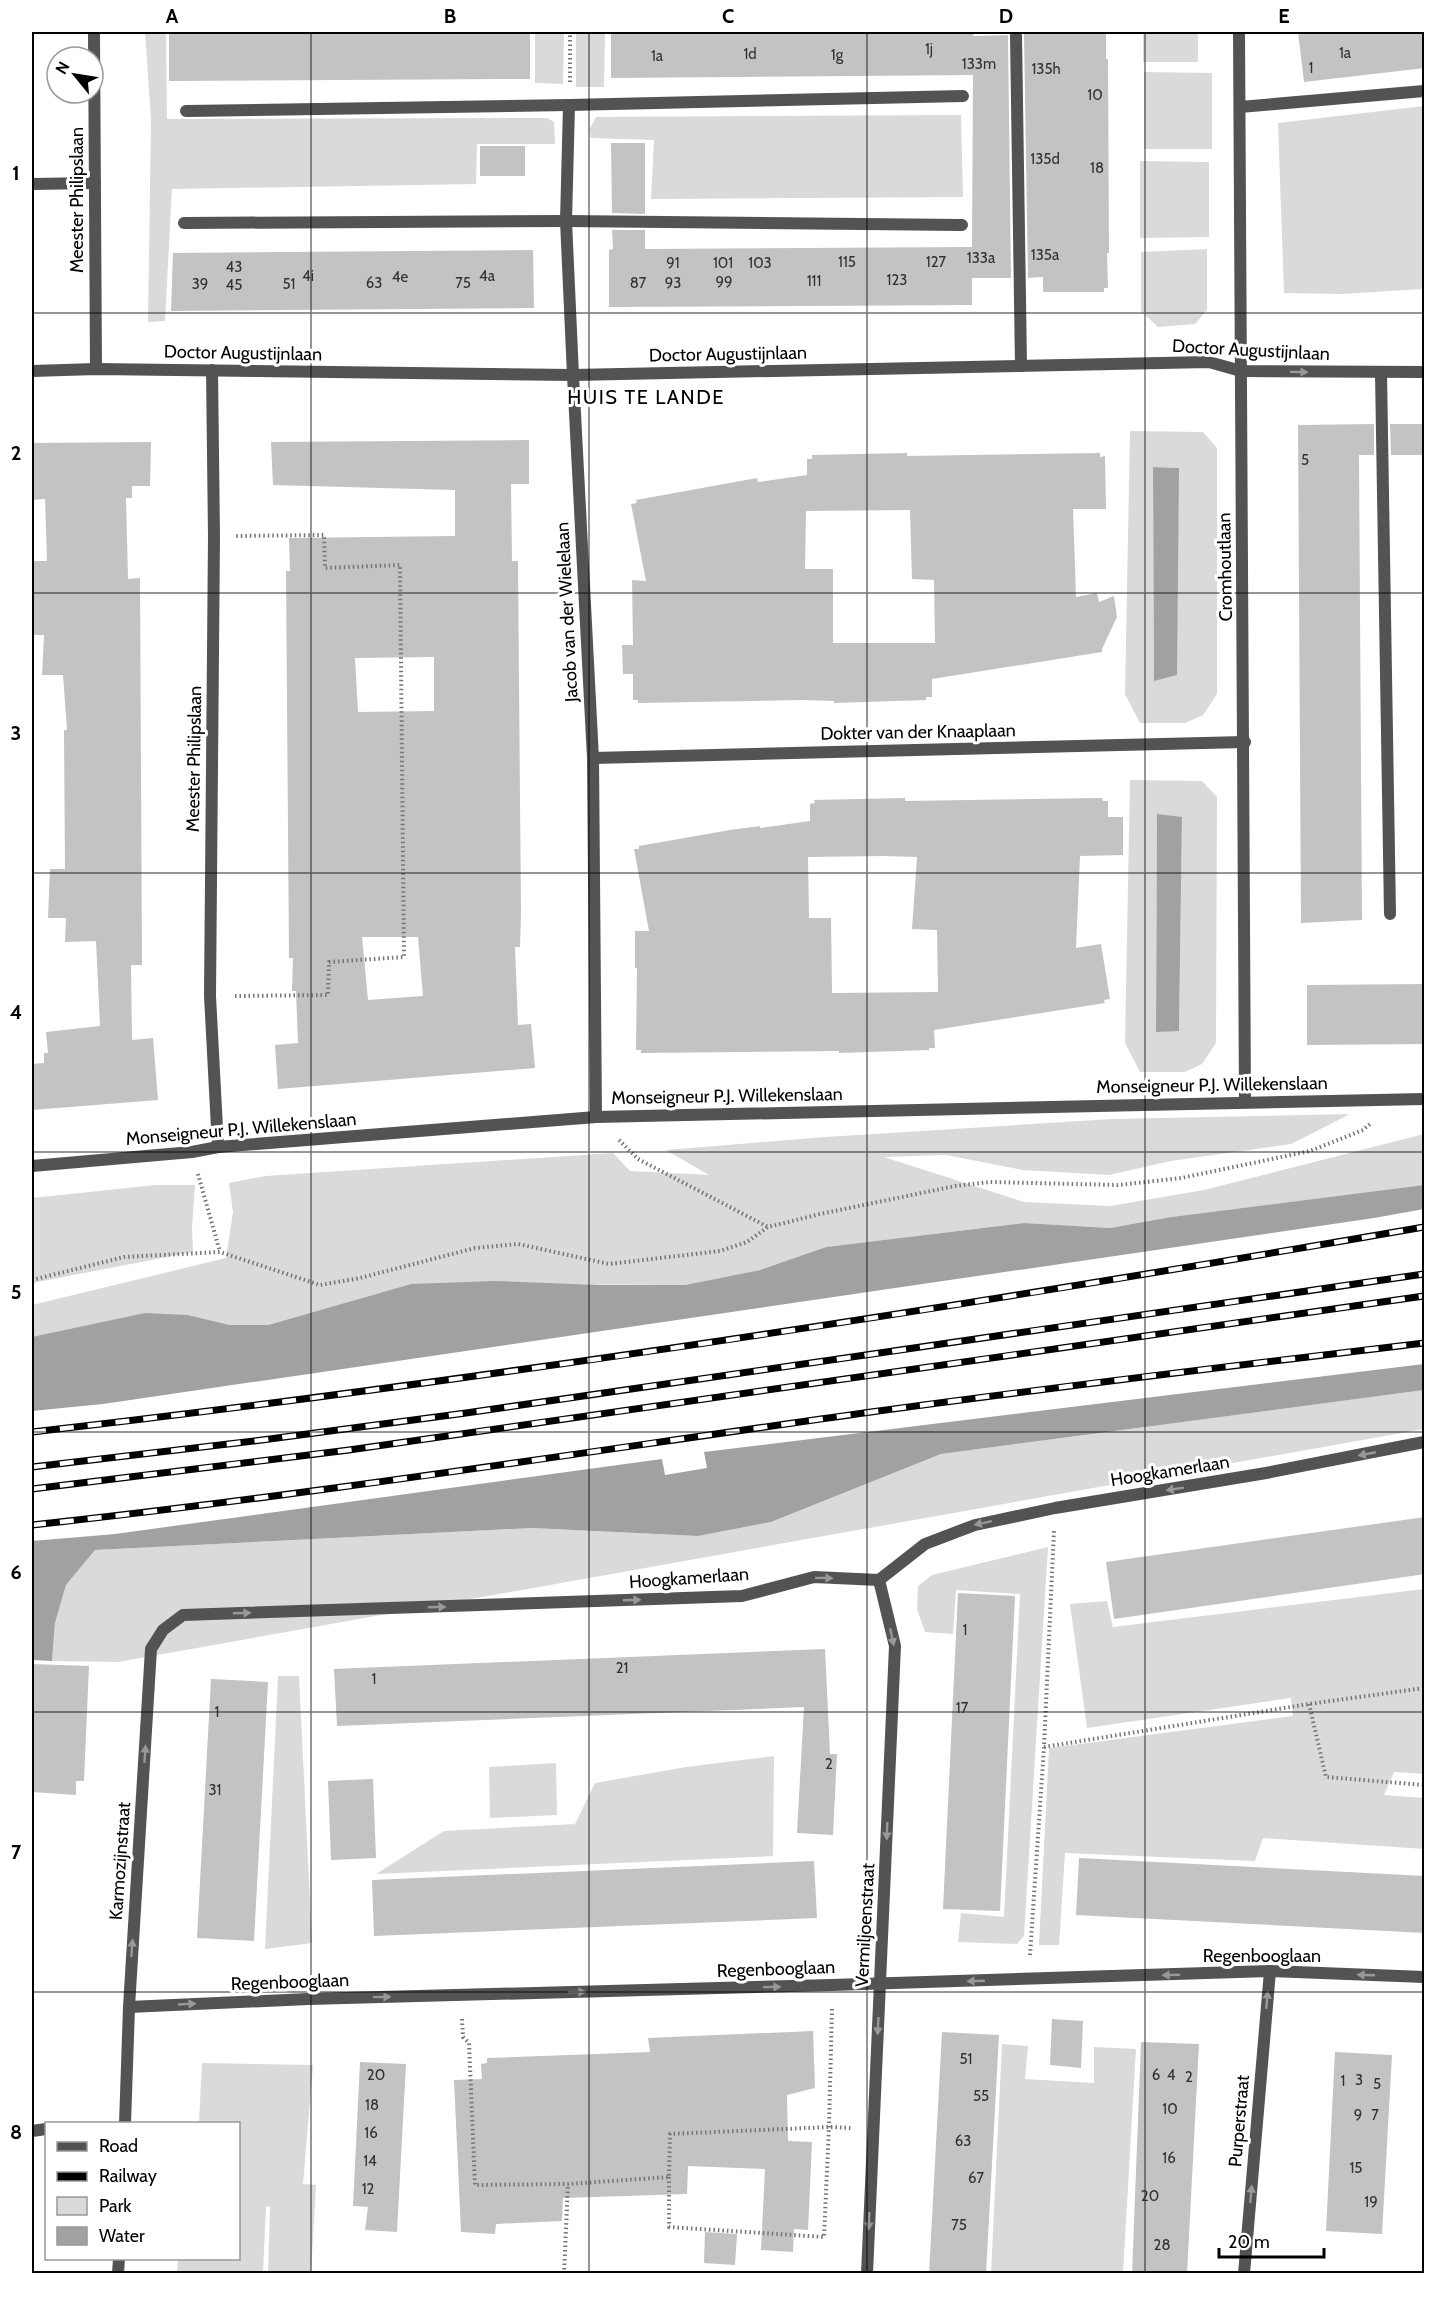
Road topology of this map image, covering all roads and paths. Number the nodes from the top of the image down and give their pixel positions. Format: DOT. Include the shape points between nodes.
graph roads {
  1 [pos="94,32"];
  2 [pos="570,32"];
  3 [pos="1239,32"];
  4 [pos="1016,35"];
  5 [pos="1425,91"];
  6 [pos="963,96"];
  7 [pos="569,105"];
  8 [pos="1240,107"];
  9 [pos="186,111"];
  10 [pos="95,183"];
  11 [pos="32,184"];
  12 [pos="566,221"];
  13 [pos="184,223"];
  14 [pos="962,225"];
  15 [pos="1021,366"];
  16 [pos="96,369"];
  17 [pos="212,370"];
  18 [pos="32,371"];
  19 [pos="1241,371"];
  20 [pos="1425,372"];
  21 [pos="1381,373"];
  22 [pos="573,375"];
  23 [pos="214,536"];
  24 [pos="1245,742"];
  25 [pos="593,758"];
  26 [pos="1390,914"];
  27 [pos="210,996"];
  28 [pos="1425,1099"];
  29 [pos="1245,1101"];
  30 [pos="596,1117"];
  31 [pos="1373,1122"];
  32 [pos="219,1147"];
  33 [pos="192,1152"];
  34 [pos="32,1166"];
  35 [pos="768,1227"];
  36 [pos="220,1252"];
  37 [pos="32,1280"];
  38 [pos="1425,1442"];
  39 [pos="1055,1508"];
  40 [pos="879,1580"];
  41 [pos="183,1615"];
  42 [pos="1425,1688"];
  43 [pos="1309,1704"];
  44 [pos="1044,1747"];
  45 [pos="1425,1785"];
  46 [pos="1270,1971"];
  47 [pos="1425,1977"];
  48 [pos="1028,1979"];
  49 [pos="880,1984"];
  50 [pos="832,1985"];
  51 [pos="460,1995"];
  52 [pos="129,2007"];
  53 [pos="125,2122"];
  54 [pos="829,2127"];
  55 [pos="872,2130"];
  56 [pos="669,2177"];
  57 [pos="568,2184"];
  58 [pos="564,2274"];
  59 [pos="867,2274"];
  60 [pos="1244,2274"];
  1 -- 10 [label="street, Meester Philipslaan"];
  2 -- 7 [label="path"];
  3 -- 8 [label="street, Cromhoutlaan"];
  4 -- 15 [label="street"];
  5 -- 8 [label="street"];
  6 -- 7 [label="street"];
  7 -- 9 [label="street"];
  7 -- 12 [label="street, Jacob van der Wielelaan"];
  8 -- 19 [label="street, Cromhoutlaan"];
  10 -- 11 [label="street"];
  10 -- 16 [label="street, Meester Philipslaan"];
  12 -- 13 [label="street"];
  12 -- 14 [label="street"];
  12 -- 22 [label="street, Jacob van der Wielelaan"];
  15 -- 19 [label="street, Doctor Augustijnlaan" via="1209,362"];
  15 -- 22 [label="street, Doctor Augustijnlaan"];
  16 -- 17 [label="street, Doctor Augustijnlaan"];
  16 -- 18 [label="street, Doctor Augustijnlaan"];
  17 -- 22 [label="street, Doctor Augustijnlaan"];
  17 -- 23 [label="street, Meester Philipslaan"];
  19 -- 21 [label="street, Doctor Augustijnlaan, one-way"];
  19 -- 24 [label="street, Cromhoutlaan"];
  20 -- 21 [label="street, Doctor Augustijnlaan"];
  21 -- 26 [label="street"];
  22 -- 25 [label="street, Jacob van der Wielelaan"];
  23 -- 27 [label="street, Meester Philipslaan"];
  23 -- 27 [label="path" via="324,535 325,568 400,565 404,957 329,962 328,995"];
  24 -- 25 [label="street, Dokter van der Knaaplaan"];
  24 -- 29 [label="street, Cromhoutlaan"];
  25 -- 30 [label="street, Jacob van der Wielelaan"];
  27 -- 32 [label="street, Meester Philipslaan"];
  28 -- 29 [label="street, Monseigneur P.J. Willekenslaan"];
  29 -- 30 [label="street, Monseigneur P.J. Willekenslaan"];
  30 -- 32 [label="street, Monseigneur P.J. Willekenslaan"];
  30 -- 35 [label="path" via="638,1159"];
  31 -- 35 [label="path" via="1363,1130 1310,1151 1181,1178 1118,1185 990,1182 955,1186"];
  32 -- 33 [label="street, Monseigneur P.J. Willekenslaan"];
  33 -- 34 [label="street, Monseigneur P.J. Willekenslaan"];
  33 -- 36 [label="path"];
  35 -- 36 [label="path" via="747,1242 720,1251 609,1264 518,1244 475,1248 360,1278 320,1284"];
  36 -- 37 [label="path" via="124,1257"];
  38 -- 39 [label="street, Hoogkamerlaan, one-way"];
  39 -- 40 [label="street, Hoogkamerlaan, one-way" via="975,1525 925,1544"];
  39 -- 44 [label="path"];
  41 -- 40 [label="street, Hoogkamerlaan, one-way" via="742,1596 814,1577"];
  40 -- 49 [label="street, Vermiljoenstraat, one-way" via="895,1646"];
  52 -- 41 [label="street, Karmozijnstraat, one-way" via="151,1649 163,1630"];
  42 -- 43 [label="path"];
  43 -- 44 [label="path"];
  43 -- 45 [label="path" via="1326,1777"];
  44 -- 48 [label="path"];
  47 -- 46 [label="street, Regenbooglaan, one-way"];
  46 -- 48 [label="street, Regenbooglaan, one-way"];
  60 -- 46 [label="street, Purperstraat, one-way"];
  48 -- 49 [label="street, Regenbooglaan, one-way"];
  49 -- 50 [label="street, Regenbooglaan"];
  49 -- 55 [label="street, Vermiljoenstraat, one-way"];
  51 -- 50 [label="street, Regenbooglaan, one-way"];
  50 -- 54 [label="path"];
  52 -- 51 [label="street, Regenbooglaan, one-way"];
  51 -- 57 [label="path" via="463,2037 469,2043 475,2185"];
  52 -- 53 [label="street, Karmozijnstraat"];
  54 -- 55 [label="path"];
  54 -- 56 [label="path" via="670,2134"];
  54 -- 56 [label="path" via="824,2237 669,2227"];
  55 -- 59 [label="street, Vermiljoenstraat, one-way"];
  56 -- 57 [label="path"];
  57 -- 58 [label="path"];
}
